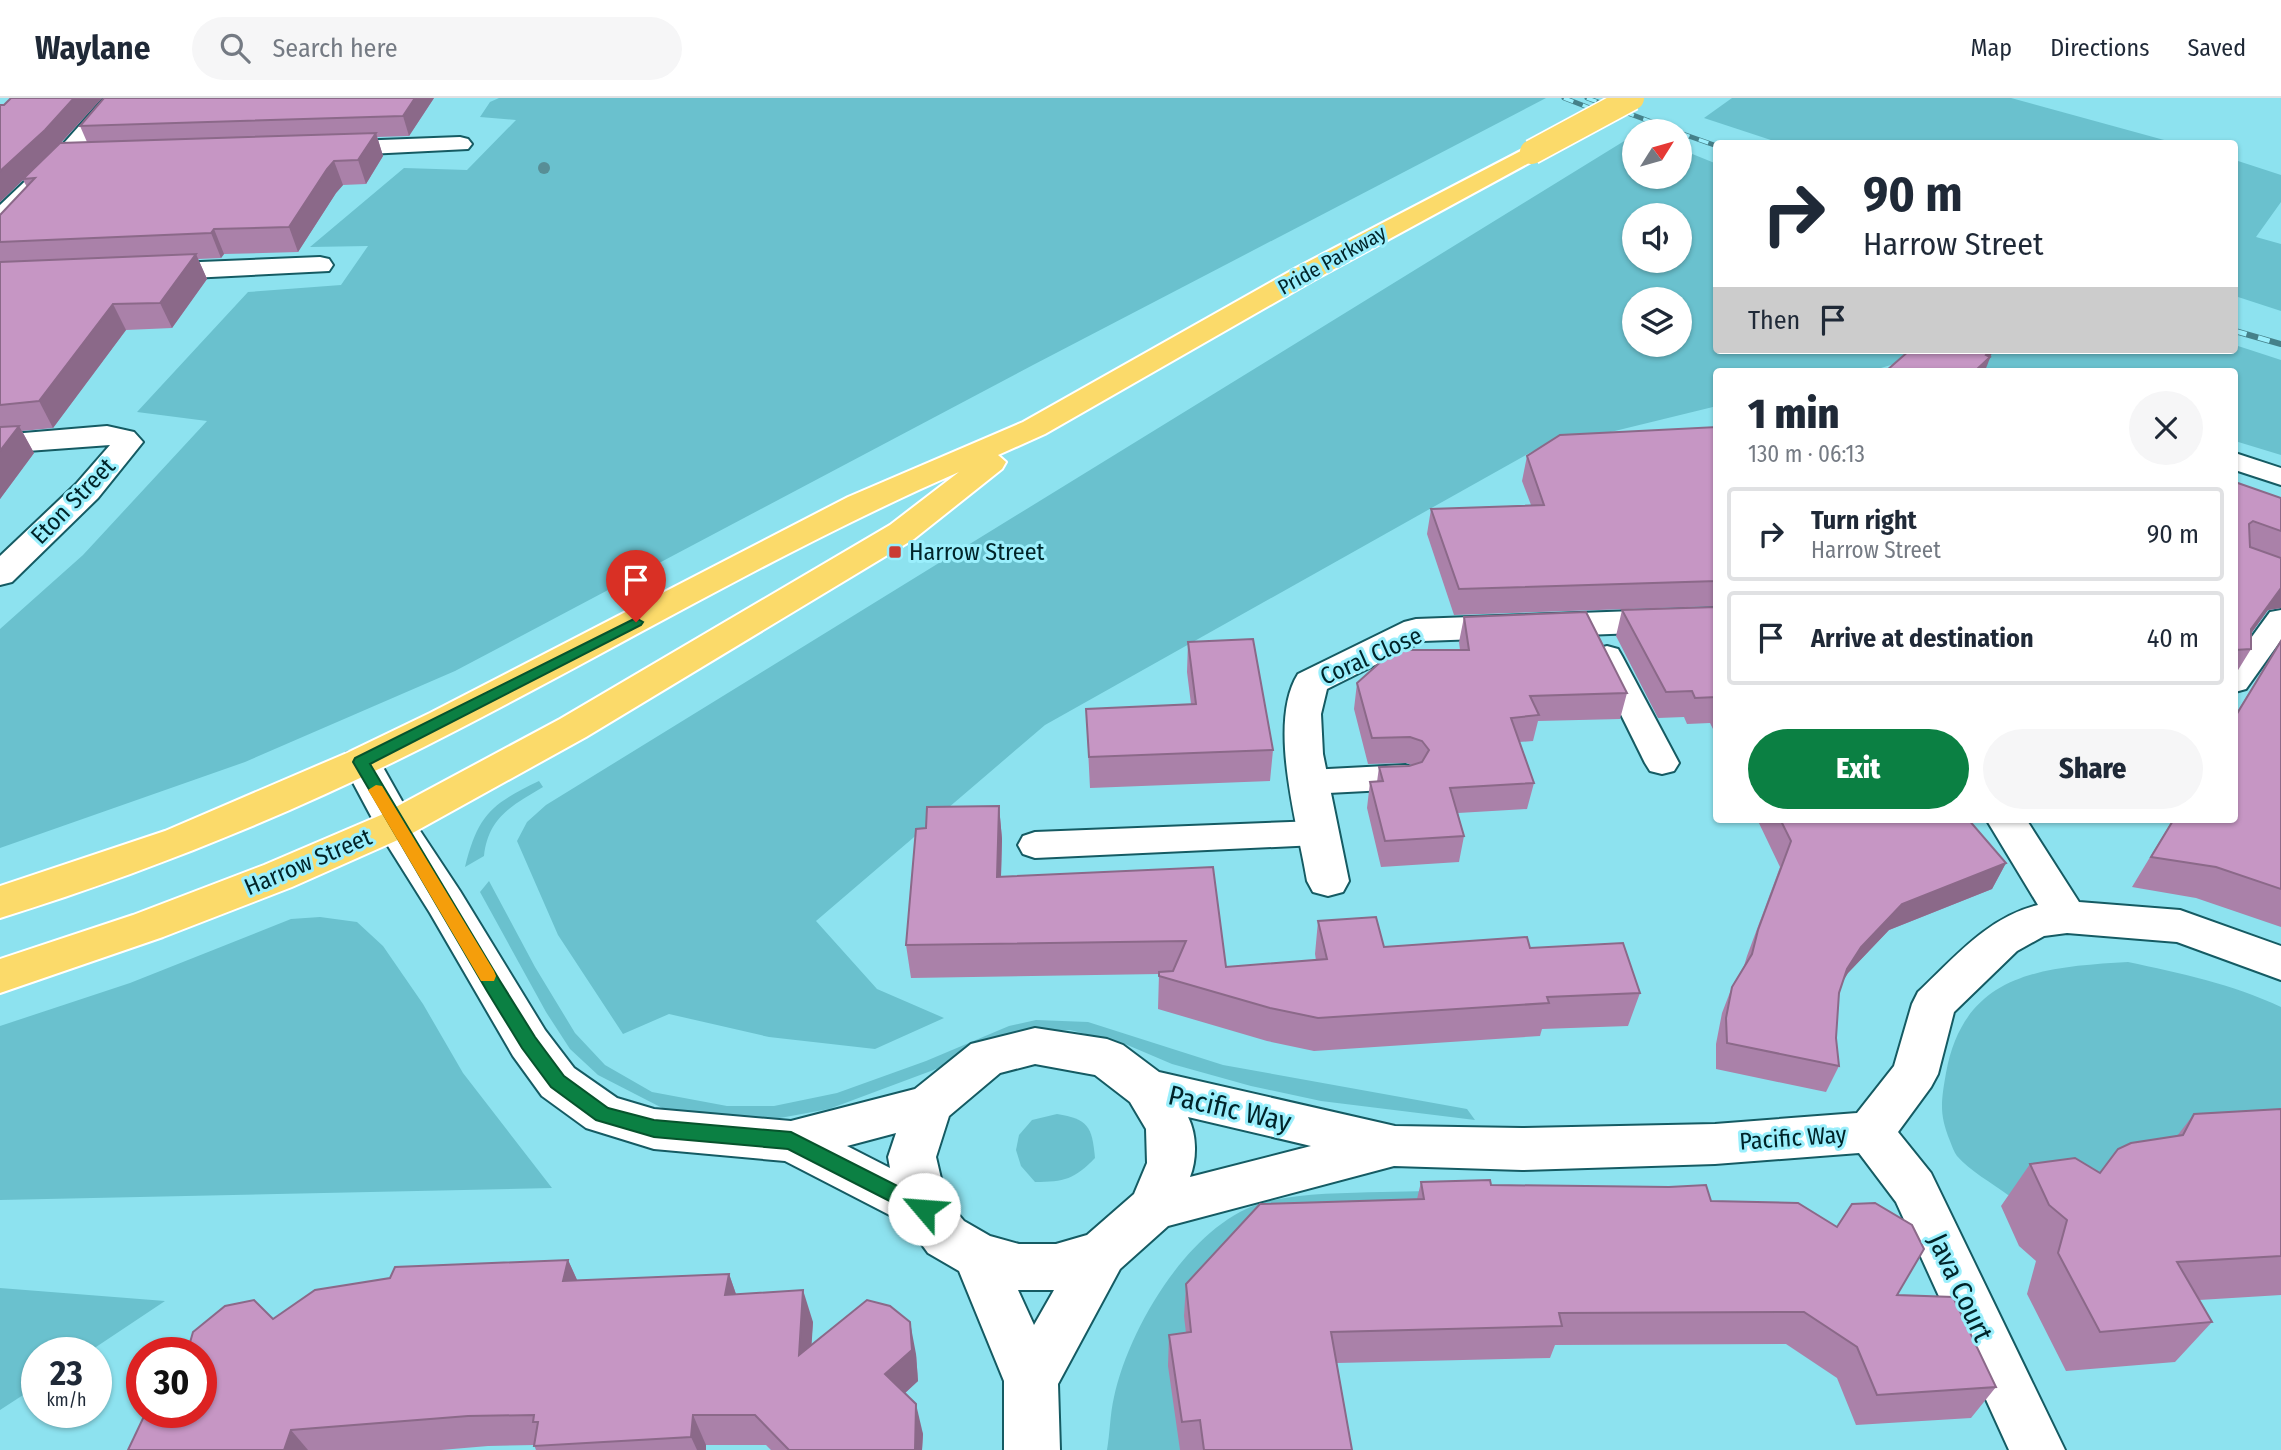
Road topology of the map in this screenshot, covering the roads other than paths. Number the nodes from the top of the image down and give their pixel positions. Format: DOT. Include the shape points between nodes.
graph roads {
  1 [pos="116,98"];
  2 [pos="1632,98"];
  3 [pos="460,144"];
  4 [pos="309,149"];
  5 [pos="91,156"];
  6 [pos="64,157"];
  7 [pos="0,219"];
  8 [pos="320,265"];
  9 [pos="125,272"];
  10 [pos="1034,428"];
  11 [pos="0,444"];
  12 [pos="2238,462"];
  13 [pos="2281,477"];
  14 [pos="0,575"];
  15 [pos="1713,619"];
  16 [pos="2281,619"];
  17 [pos="1590,622"];
  18 [pos="2238,678"];
  19 [pos="361,762"];
  20 [pos="1662,763"];
  21 [pos="1405,777"];
  22 [pos="1309,782"];
  23 [pos="2008,823"];
  24 [pos="395,825"];
  25 [pos="1317,833"];
  26 [pos="1035,845"];
  27 [pos="1328,881"];
  28 [pos="0,902"];
  29 [pos="2067,917"];
  30 [pos="2281,962"];
  31 [pos="0,976"];
  32 [pos="1146,1088"];
  33 [pos="929,1105"];
  34 [pos="1870,1132"];
  35 [pos="791,1141"];
  36 [pos="1395,1146"];
  37 [pos="1153,1208"];
  38 [pos="924,1209"];
  39 [pos="1102,1253"];
  40 [pos="978,1255"];
  41 [pos="1031,1381"];
  42 [pos="1032,1450"];
  43 [pos="2037,1450"];
  1 -- 6 [label="street"];
  2 -- 10 [label="main road, Pride Parkway, bridge" via="1305,274"];
  3 -- 4 [label="street"];
  5 -- 6 [label="street"];
  6 -- 7 [label="street"];
  8 -- 9 [label="street"];
  10 -- 19 [label="main road" via="859,504"];
  10 -- 24 [label="main road, Harrow Street" via="902,531 573,728"];
  11 -- 14 [label="street, Eton Street" via="107,435 128,442 87,491"];
  12 -- 13 [label="lane"];
  15 -- 17 [label="street, Coral Close"];
  16 -- 18 [label="lane"];
  17 -- 20 [label="lane"];
  17 -- 22 [label="street, Coral Close" via="1416,630 1311,682 1302,713"];
  19 -- 24 [label="street"];
  19 -- 28 [label="main road" via="179,841"];
  21 -- 22 [label="lane"];
  22 -- 25 [label="street, Coral Close"];
  23 -- 29 [label="street"];
  24 -- 31 [label="main road, Harrow Street" via="148,926"];
  24 -- 35 [label="street" via="528,1043 558,1082 603,1114 654,1129"];
  25 -- 26 [label="lane"];
  25 -- 27 [label="street, Coral Close"];
  29 -- 30 [label="street, Pacific Way" via="2180,926"];
  29 -- 34 [label="street, Pacific Way" via="2036,921 2002,939 1934,1004 1915,1074"];
  32 -- 33 [label="street" via="1107,1058 1035,1046 987,1057"];
  32 -- 36 [label="street, Pacific Way"];
  32 -- 37 [label="street" via="1169,1127 1171,1163"];
  33 -- 35 [label="street"];
  33 -- 38 [label="street" via="912,1157"];
  34 -- 36 [label="street, Pacific Way" via="1716,1144 1522,1149"];
  34 -- 43 [label="street, Java Court" via="1914,1188"];
  35 -- 38 [label="street"];
  36 -- 37 [label="street, Pacific Way"];
  37 -- 39 [label="street"];
  38 -- 40 [label="street" via="946,1237"];
  39 -- 40 [label="street" via="1056,1267 1019,1267"];
  39 -- 41 [label="street"];
  40 -- 41 [label="street"];
  41 -- 42 [label="street"];
}
